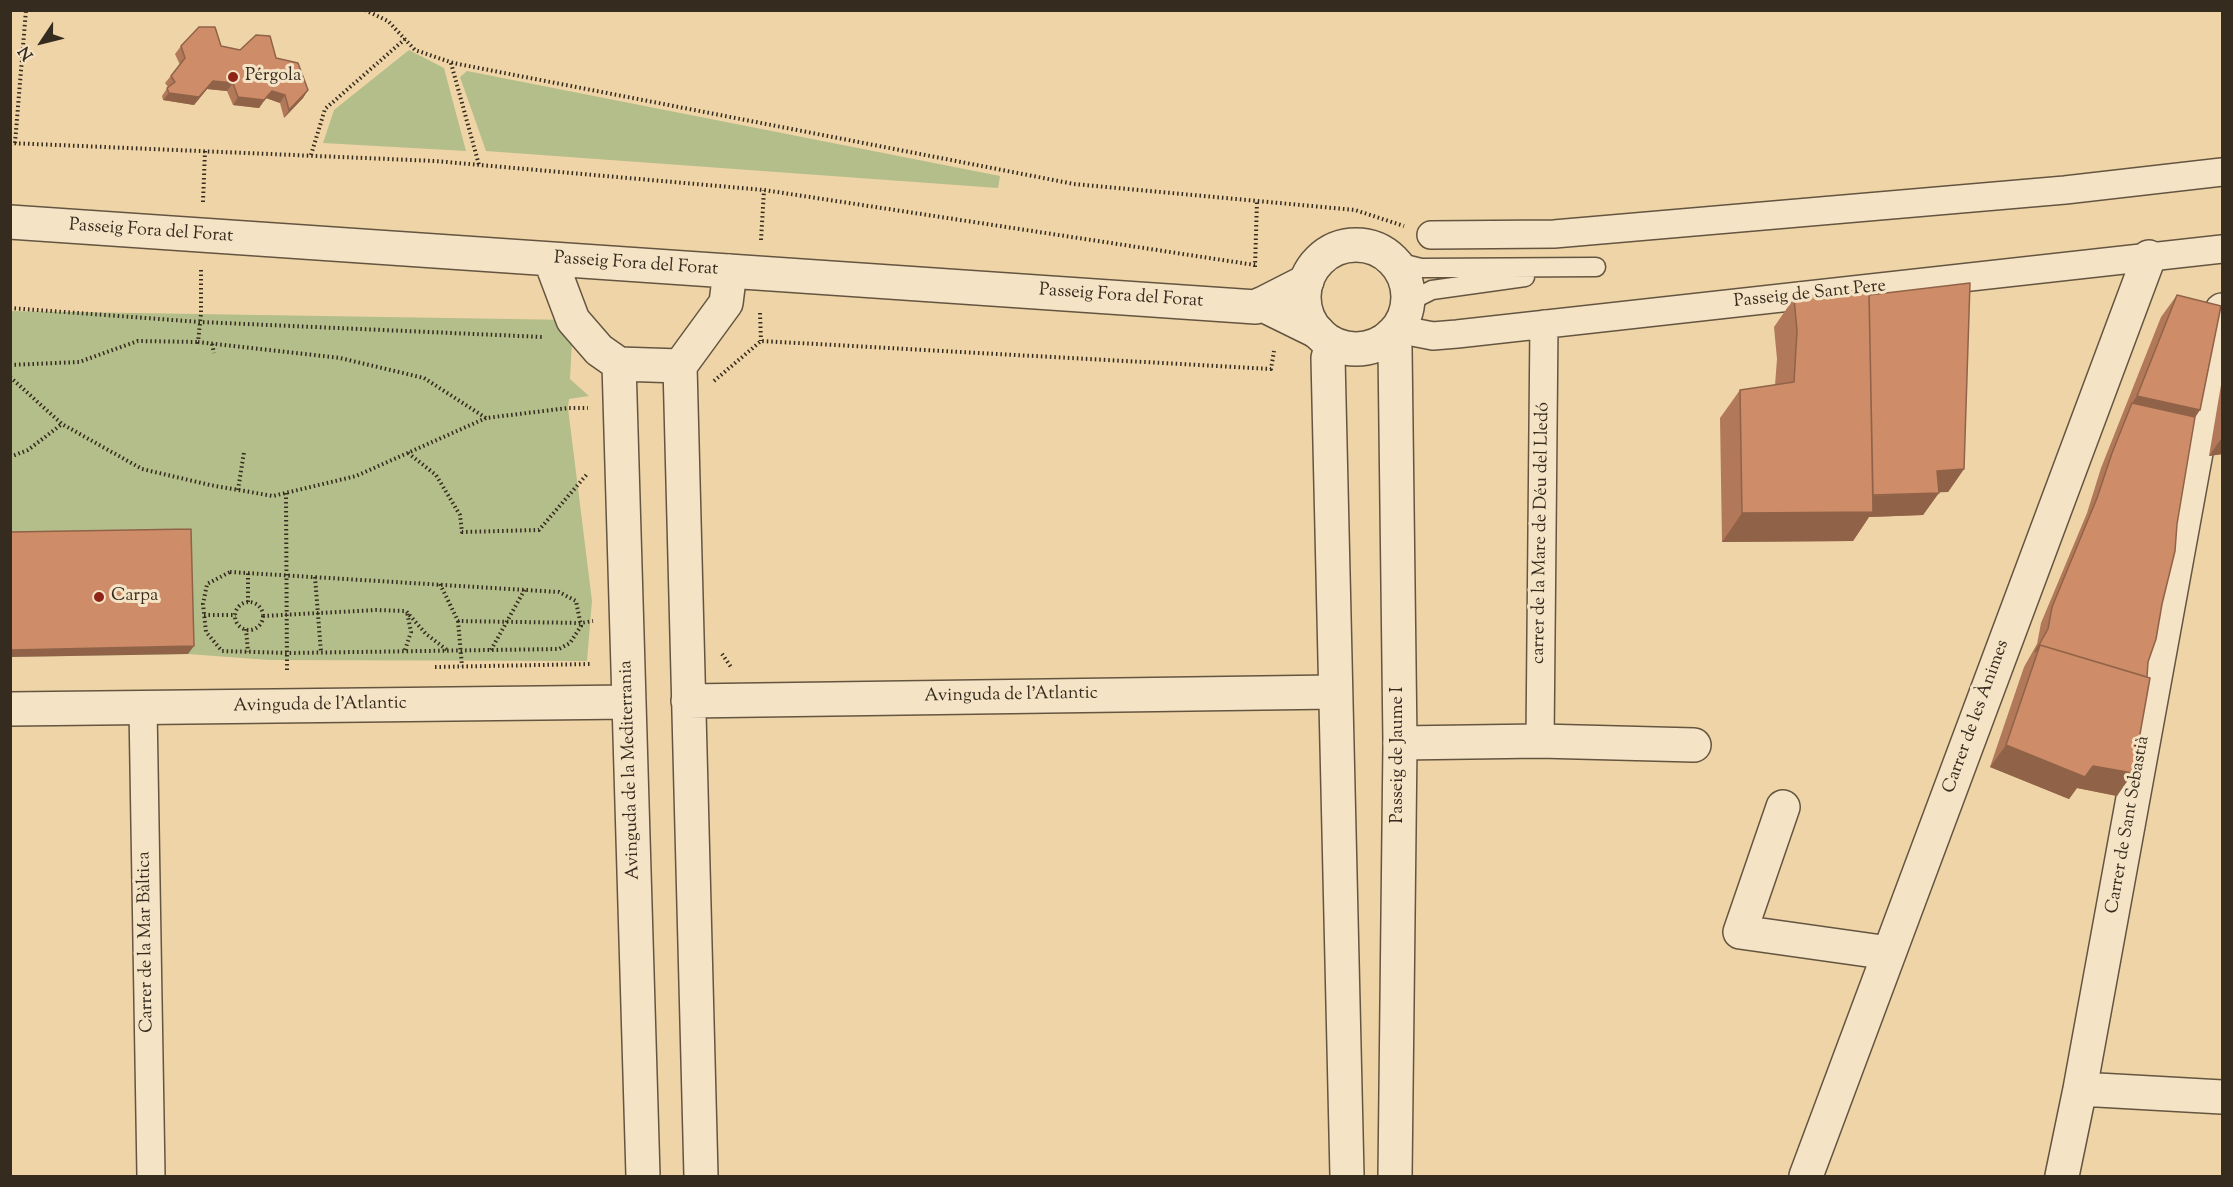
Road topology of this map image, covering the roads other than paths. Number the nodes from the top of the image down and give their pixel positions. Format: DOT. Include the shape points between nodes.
graph roads {
  1 [pos="2223,172"];
  2 [pos="10,222"];
  3 [pos="1431,235"];
  4 [pos="2223,249"];
  5 [pos="2149,257"];
  6 [pos="550,259"];
  7 [pos="1394,261"];
  8 [pos="730,271"];
  9 [pos="1307,281"];
  10 [pos="1261,304"];
  11 [pos="2223,310"];
  12 [pos="1399,322"];
  13 [pos="1544,324"];
  14 [pos="1325,337"];
  15 [pos="620,364"];
  16 [pos="680,366"];
  17 [pos="2208,470"];
  18 [pos="1334,692"];
  19 [pos="688,701"];
  20 [pos="630,702"];
  21 [pos="144,708"];
  22 [pos="10,709"];
  23 [pos="1540,741"];
  24 [pos="1400,743"];
  25 [pos="1694,745"];
  26 [pos="1783,807"];
  27 [pos="1889,953"];
  28 [pos="2080,1089"];
  29 [pos="2223,1097"];
  30 [pos="151,1176"];
  31 [pos="643,1176"];
  32 [pos="701,1176"];
  33 [pos="1347,1176"];
  34 [pos="1395,1176"];
  35 [pos="1806,1176"];
  36 [pos="2062,1176"];
  1 -- 3 [label="street" via="2065,190 1554,234"];
  2 -- 6 [label="street, Passeig Fora del Forat"];
  4 -- 5 [label="street, Passeig de Sant Pere"];
  5 -- 13 [label="street, Passeig de Sant Pere"];
  5 -- 27 [label="street, Carrer de les Ànimes"];
  6 -- 8 [label="street, Passeig Fora del Forat"];
  6 -- 15 [label="street" via="573,320 599,350"];
  7 -- 9 [label="street" via="1372,248 1348,246 1327,254 1311,270"];
  7 -- 12 [label="street" via="1406,284"];
  7 -- 12 [label="lane" via="1420,268 1596,267 1432,290"];
  8 -- 10 [label="street, Passeig Fora del Forat" via="1256,307"];
  8 -- 16 [label="street" via="726,303"];
  9 -- 10 [label="street, Passeig Fora del Forat"];
  9 -- 14 [label="street" via="1308,315"];
  10 -- 14 [label="street, Passeig Fora del Forat"];
  11 -- 17 [label="street, Carrer de Sant Sebastià"];
  12 -- 13 [label="street, Passeig de Sant Pere" via="1433,336"];
  12 -- 14 [label="street" via="1374,345 1360,348 1345,347"];
  12 -- 24 [label="street, Passeig de Jaume I" via="1395,348"];
  13 -- 23 [label="street, carrer de la Mare de Déu del Lledó"];
  14 -- 18 [label="street"];
  15 -- 16 [label="street"];
  15 -- 20 [label="street, Avinguda de la Mediterrania"];
  16 -- 19 [label="street"];
  17 -- 28 [label="street, Carrer de Sant Sebastià"];
  18 -- 19 [label="street, Avinguda de l'Atlantic"];
  18 -- 33 [label="street"];
  19 -- 32 [label="street"];
  20 -- 21 [label="street, Avinguda de l'Atlantic"];
  20 -- 31 [label="street, Avinguda de la Mediterrania"];
  21 -- 22 [label="street, Avinguda de l'Atlantic"];
  21 -- 30 [label="street, Carrer de la Mar Bàltica"];
  23 -- 24 [label="street"];
  23 -- 25 [label="street"];
  24 -- 34 [label="street, Passeig de Jaume I"];
  26 -- 27 [label="street" via="1740,932"];
  27 -- 35 [label="street, Carrer de les Ànimes"];
  28 -- 29 [label="street"];
  28 -- 36 [label="street, Carrer de Sant Sebastià"];
}
